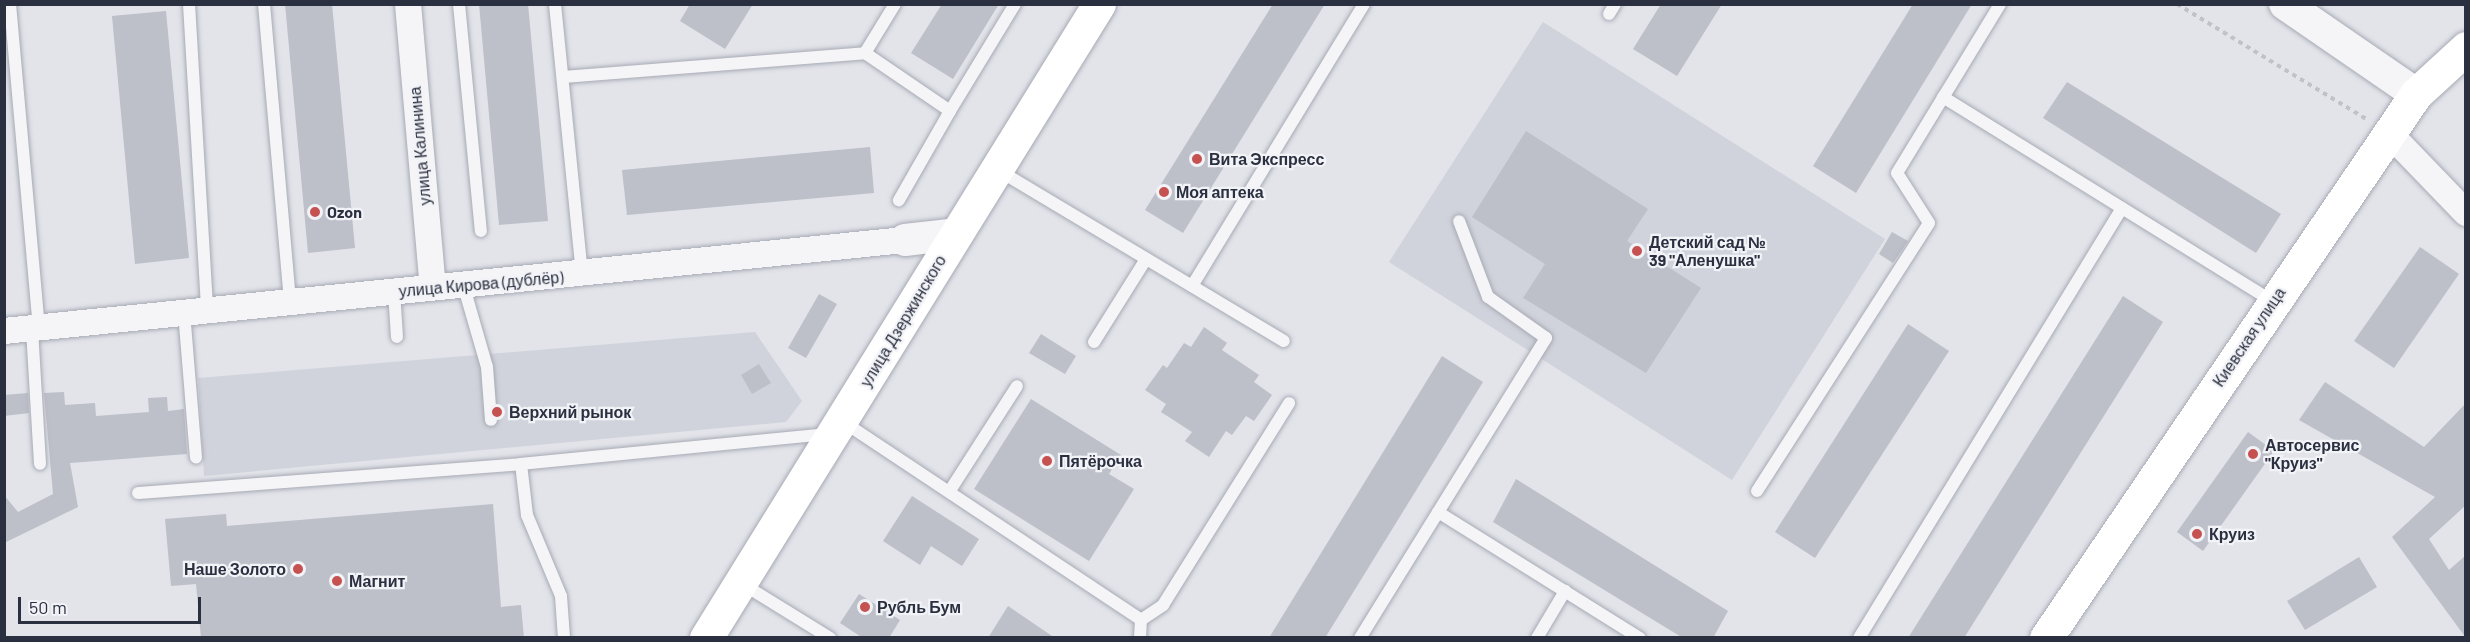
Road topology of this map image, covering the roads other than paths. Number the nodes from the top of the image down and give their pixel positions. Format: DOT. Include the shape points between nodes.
graph roads {
  1 [pos="10,4"];
  2 [pos="189,4"];
  3 [pos="264,4"];
  4 [pos="408,4"];
  5 [pos="459,4"];
  6 [pos="555,4"];
  7 [pos="895,4"];
  8 [pos="1015,4"];
  9 [pos="1099,4"];
  10 [pos="1365,4"];
  11 [pos="2000,4"];
  12 [pos="2285,4"];
  13 [pos="2466,48"];
  14 [pos="865,53"];
  15 [pos="563,76"];
  16 [pos="2416,94"];
  17 [pos="1943,97"];
  18 [pos="950,111"];
  19 [pos="2380,128"];
  20 [pos="997,169"];
  21 [pos="899,200"];
  22 [pos="2122,208"];
  23 [pos="2466,213"];
  24 [pos="1459,221"];
  25 [pos="481,231"];
  26 [pos="956,234"];
  27 [pos="905,240"];
  28 [pos="1146,259"];
  29 [pos="582,275"];
  30 [pos="463,284"];
  31 [pos="1192,286"];
  32 [pos="432,287"];
  33 [pos="394,291"];
  34 [pos="290,302"];
  35 [pos="2273,302"];
  36 [pos="196,311"];
  37 [pos="35,328"];
  38 [pos="4,332"];
  39 [pos="397,337"];
  40 [pos="1284,341"];
  41 [pos="1094,342"];
  42 [pos="1017,386"];
  43 [pos="1289,404"];
  44 [pos="491,420"];
  45 [pos="839,427"];
  46 [pos="196,458"];
  47 [pos="40,464"];
  48 [pos="521,464"];
  49 [pos="951,489"];
  50 [pos="1757,491"];
  51 [pos="138,493"];
  52 [pos="1438,512"];
  53 [pos="740,582"];
  54 [pos="1565,591"];
  55 [pos="1141,620"];
  56 [pos="564,638"];
  57 [pos="706,638"];
  58 [pos="830,638"];
  59 [pos="1140,638"];
  60 [pos="1360,638"];
  61 [pos="1537,638"];
  62 [pos="1640,638"];
  63 [pos="1859,638"];
  64 [pos="2046,638"];
  1 -- 37 [label="lane"];
  2 -- 36 [label="lane"];
  3 -- 34 [label="lane"];
  4 -- 32 [label="street, улица Калинина"];
  5 -- 25 [label="lane"];
  6 -- 15 [label="lane"];
  7 -- 14 [label="lane"];
  8 -- 18 [label="lane"];
  9 -- 20 [label="main road, улица Дзержинского"];
  10 -- 31 [label="lane"];
  11 -- 17 [label="lane"];
  12 -- 16 [label="street"];
  13 -- 16 [label="main road, Киевская улица"];
  14 -- 15 [label="lane"];
  14 -- 18 [label="lane"];
  15 -- 29 [label="lane"];
  16 -- 19 [label="main road, Киевская улица"];
  17 -- 22 [label="lane"];
  17 -- 50 [label="lane" via="1897,173 1929,223"];
  18 -- 21 [label="lane"];
  19 -- 23 [label="street"];
  19 -- 35 [label="main road, Киевская улица"];
  20 -- 26 [label="main road, улица Дзержинского"];
  20 -- 28 [label="lane"];
  22 -- 35 [label="lane"];
  22 -- 63 [label="lane"];
  24 -- 52 [label="lane" via="1488,297 1545,338"];
  26 -- 27 [label="street, улица Кирова (дублёр)"];
  26 -- 45 [label="main road, улица Дзержинского"];
  27 -- 29 [label="street, улица Кирова (дублёр)"];
  28 -- 31 [label="lane"];
  28 -- 41 [label="lane"];
  29 -- 30 [label="street, улица Кирова (дублёр)"];
  30 -- 32 [label="street, улица Кирова (дублёр)"];
  30 -- 44 [label="lane" via="487,367"];
  31 -- 40 [label="lane"];
  32 -- 33 [label="street, улица Кирова (дублёр)"];
  33 -- 34 [label="street, улица Кирова (дублёр)"];
  33 -- 39 [label="lane"];
  34 -- 36 [label="street, улица Кирова (дублёр)"];
  35 -- 64 [label="main road, Киевская улица"];
  36 -- 37 [label="street, улица Кирова (дублёр)"];
  36 -- 46 [label="lane"];
  37 -- 38 [label="street, улица Кирова (дублёр)"];
  37 -- 47 [label="lane"];
  42 -- 49 [label="lane"];
  43 -- 55 [label="lane" via="1163,605"];
  45 -- 48 [label="lane"];
  45 -- 49 [label="lane"];
  45 -- 53 [label="main road, улица Дзержинского"];
  48 -- 51 [label="lane"];
  48 -- 56 [label="lane" via="527,515 561,596"];
  49 -- 55 [label="lane"];
  52 -- 54 [label="lane"];
  52 -- 60 [label="lane"];
  53 -- 57 [label="main road, улица Дзержинского"];
  53 -- 58 [label="lane"];
  54 -- 61 [label="lane"];
  54 -- 62 [label="lane"];
  55 -- 59 [label="lane"];
}
